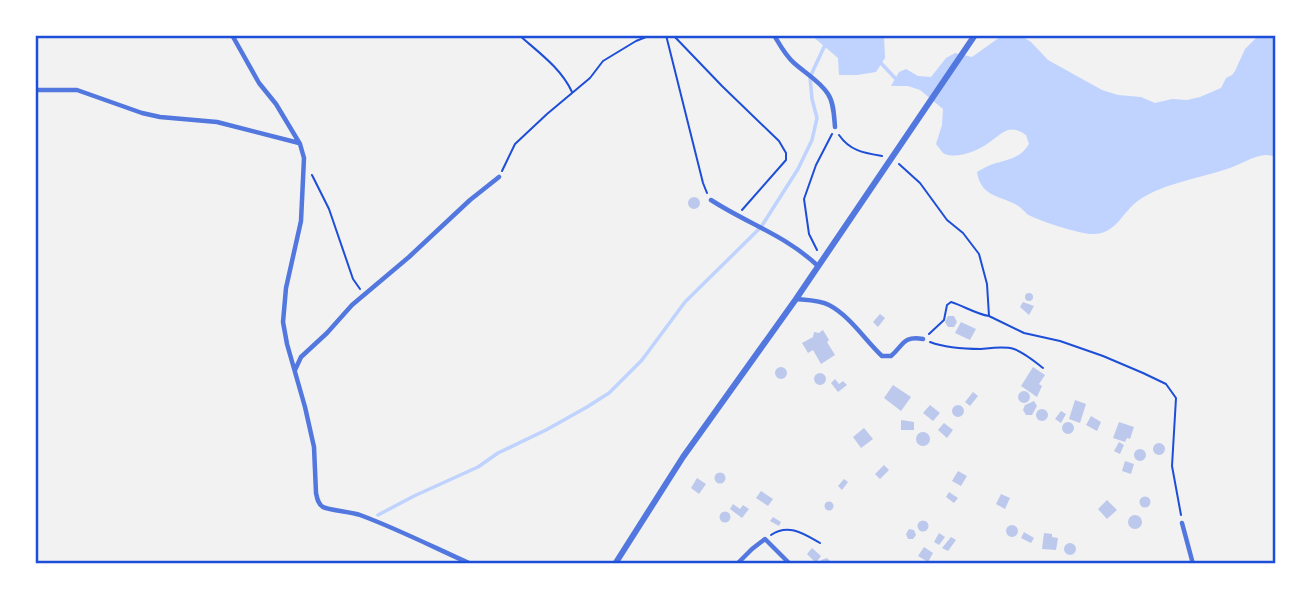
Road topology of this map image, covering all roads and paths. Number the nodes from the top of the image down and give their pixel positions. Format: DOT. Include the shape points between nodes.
graph roads {
  1 [pos="232,35"];
  2 [pos="519,35"];
  3 [pos="651,35"];
  4 [pos="666,35"];
  5 [pos="673,35"];
  6 [pos="774,35"];
  7 [pos="975,35"];
  8 [pos="35,90"];
  9 [pos="573,93"];
  10 [pos="835,127"];
  11 [pos="300,144"];
  12 [pos="304,158"];
  13 [pos="892,158"];
  14 [pos="499,177"];
  15 [pos="711,200"];
  16 [pos="737,216"];
  17 [pos="823,260"];
  18 [pos="818,267"];
  19 [pos="362,296"];
  20 [pos="796,299"];
  21 [pos="989,316"];
  22 [pos="923,339"];
  23 [pos="1043,368"];
  24 [pos="295,370"];
  25 [pos="1182,523"];
  26 [pos="765,539"];
  27 [pos="820,543"];
  28 [pos="471,564"];
  29 [pos="615,564"];
  30 [pos="737,564"];
  31 [pos="790,564"];
  32 [pos="1192,564"];
  1 -- 11 [label="street"];
  2 -- 9 [label="path" via="557,69"];
  3 -- 9 [label="path" via="603,61"];
  4 -- 15 [label="path"];
  5 -- 16 [label="path" via="786,153 786,160"];
  6 -- 10 [label="street" via="784,52 829,96"];
  7 -- 13 [label="street"];
  8 -- 11 [label="street" via="77,90 142,113 218,122"];
  9 -- 14 [label="path" via="515,144"];
  10 -- 13 [label="path" via="855,150"];
  10 -- 17 [label="path" via="804,199 809,234"];
  11 -- 12 [label="street"];
  12 -- 19 [label="path"];
  12 -- 24 [label="street" via="301,220 283,308 286,344"];
  13 -- 17 [label="street"];
  13 -- 21 [label="path" via="920,183 979,254"];
  14 -- 19 [label="street"];
  15 -- 16 [label="street"];
  16 -- 18 [label="street" via="786,241"];
  17 -- 18 [label="street"];
  18 -- 20 [label="street"];
  19 -- 24 [label="street" via="308,349"];
  20 -- 22 [label="street" via="830,305 886,357 907,339"];
  20 -- 29 [label="street" via="682,457"];
  21 -- 22 [label="path" via="951,302 944,320"];
  21 -- 25 [label="path" via="1024,333 1103,356 1166,384 1176,398 1172,466"];
  22 -- 23 [label="path" via="963,349 1013,348"];
  24 -- 28 [label="street" via="314,447 320,505 375,521"];
  25 -- 32 [label="street"];
  26 -- 27 [label="path" via="788,529"];
  26 -- 30 [label="street"];
  26 -- 31 [label="street"];
}
